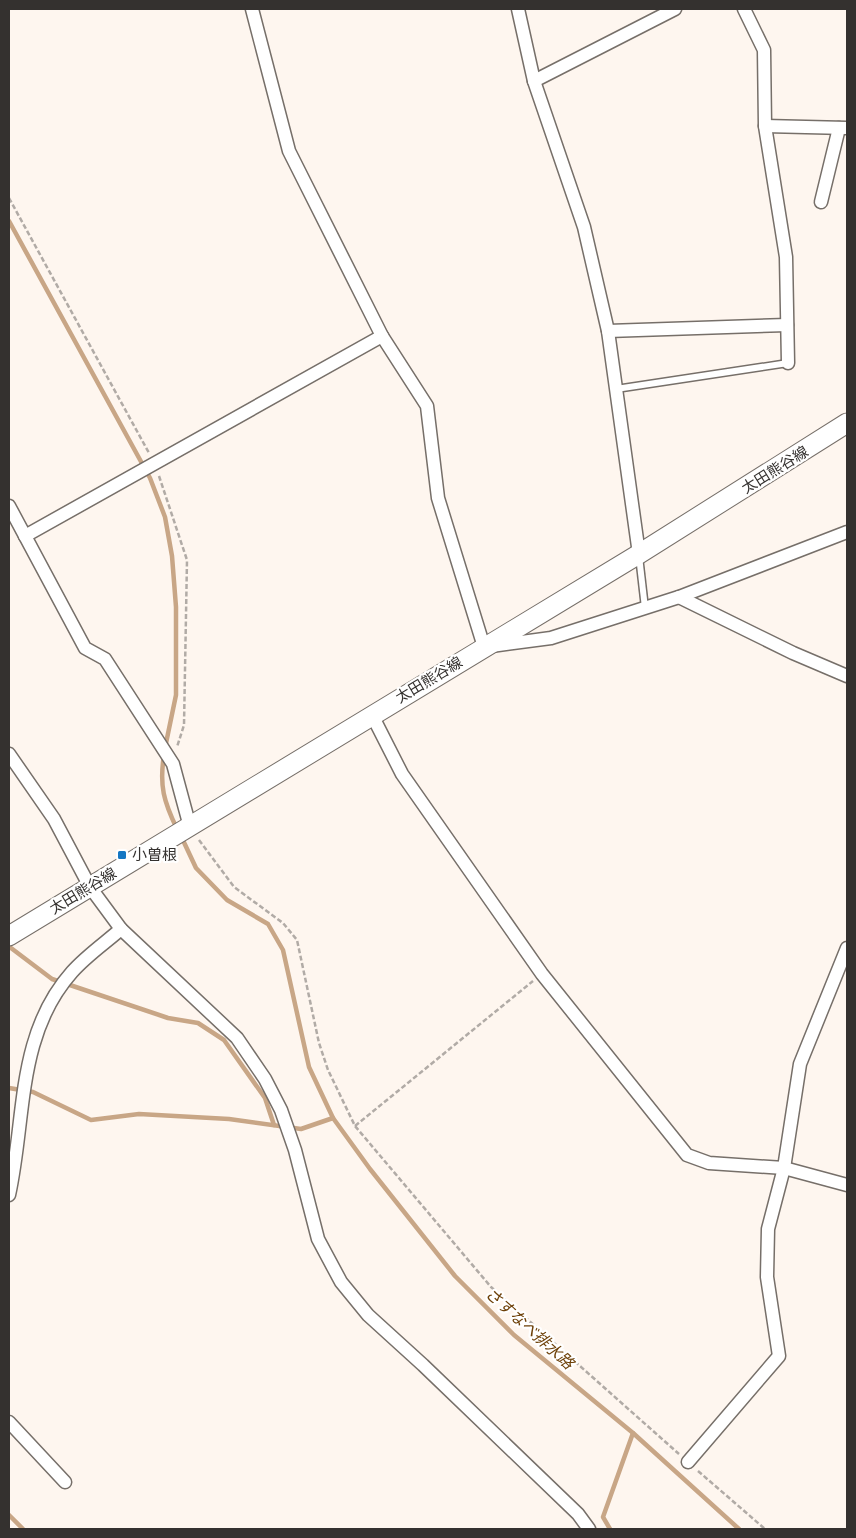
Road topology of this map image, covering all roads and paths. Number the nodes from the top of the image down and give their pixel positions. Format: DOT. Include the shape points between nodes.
graph roads {
  1 [pos="518,9"];
  2 [pos="676,9"];
  3 [pos="744,9"];
  4 [pos="256,10"];
  5 [pos="534,81"];
  6 [pos="764,126"];
  7 [pos="843,128"];
  8 [pos="821,202"];
  9 [pos="787,325"];
  10 [pos="608,331"];
  11 [pos="382,336"];
  12 [pos="788,363"];
  13 [pos="616,390"];
  14 [pos="847,423"];
  15 [pos="9,506"];
  16 [pos="847,532"];
  17 [pos="25,536"];
  18 [pos="639,554"];
  19 [pos="679,597"];
  20 [pos="645,608"];
  21 [pos="484,647"];
  22 [pos="847,676"];
  23 [pos="372,715"];
  24 [pos="9,754"];
  25 [pos="183,831"];
  26 [pos="90,887"];
  27 [pos="121,930"];
  28 [pos="9,936"];
  29 [pos="847,948"];
  30 [pos="542,974"];
  31 [pos="355,1126"];
  32 [pos="784,1168"];
  33 [pos="847,1184"];
  34 [pos="9,1195"];
  35 [pos="9,1422"];
  36 [pos="688,1462"];
  37 [pos="65,1482"];
  38 [pos="589,1529"];
  39 [pos="765,1529"];
  1 -- 5 [label="street"];
  2 -- 5 [label="street"];
  3 -- 6 [label="street" via="764,50"];
  4 -- 11 [label="street" via="289,151"];
  5 -- 10 [label="street" via="584,227"];
  6 -- 7 [label="street"];
  6 -- 9 [label="street" via="786,257"];
  7 -- 8 [label="street"];
  9 -- 10 [label="street"];
  9 -- 12 [label="street"];
  10 -- 13 [label="street"];
  11 -- 17 [label="street"];
  11 -- 21 [label="street" via="427,406 438,498"];
  12 -- 13 [label="lane"];
  13 -- 18 [label="street"];
  14 -- 18 [label="main road, 太田熊谷線"];
  15 -- 17 [label="street"];
  16 -- 19 [label="street"];
  17 -- 25 [label="street" via="85,648 105,659 172,764"];
  18 -- 20 [label="lane"];
  18 -- 21 [label="main road, 太田熊谷線"];
  19 -- 20 [label="street"];
  19 -- 22 [label="street"];
  20 -- 21 [label="street" via="552,638"];
  21 -- 23 [label="main road, 太田熊谷線"];
  23 -- 25 [label="main road, 太田熊谷線"];
  23 -- 30 [label="street" via="402,774"];
  24 -- 26 [label="street" via="54,819"];
  25 -- 26 [label="main road, 太田熊谷線"];
  25 -- 31 [label="path" via="234,887 282,923 296,940 319,1043"];
  26 -- 27 [label="street"];
  26 -- 28 [label="main road, 太田熊谷線"];
  27 -- 34 [label="street" via="69,976 48,1007 32,1044"];
  27 -- 38 [label="street" via="237,1038 265,1079 284,1117 318,1239 341,1282 368,1315 578,1514"];
  29 -- 32 [label="street" via="800,1064"];
  30 -- 31 [label="path"];
  30 -- 32 [label="street" via="687,1155 709,1163"];
  31 -- 36 [label="path" via="491,1287"];
  32 -- 33 [label="street"];
  32 -- 36 [label="street" via="768,1229 767,1277 778,1356"];
  35 -- 37 [label="street"];
  36 -- 39 [label="path"];
}
